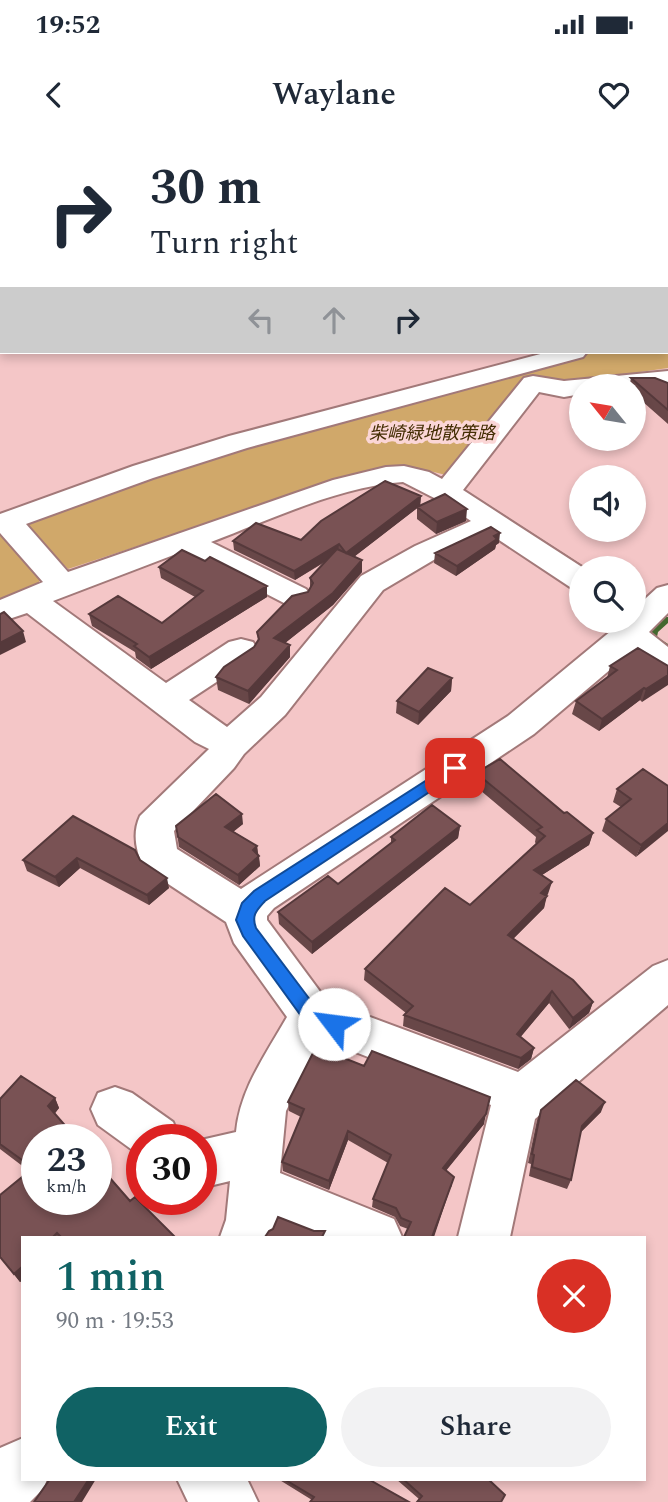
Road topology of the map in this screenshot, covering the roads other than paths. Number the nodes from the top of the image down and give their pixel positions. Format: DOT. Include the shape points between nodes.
graph roads {
  1 [pos="550,354"];
  2 [pos="566,354"];
  3 [pos="523,364"];
  4 [pos="668,378"];
  5 [pos="646,380"];
  6 [pos="569,388"];
  7 [pos="446,493"];
  8 [pos="4,522"];
  9 [pos="492,522"];
  10 [pos="186,541"];
  11 [pos="569,572"];
  12 [pos="62,585"];
  13 [pos="295,596"];
  14 [pos="15,605"];
  15 [pos="646,623"];
  16 [pos="625,633"];
  17 [pos="241,650"];
  18 [pos="668,663"];
  19 [pos="164,700"];
  20 [pos="231,745"];
  21 [pos="246,914"];
  22 [pos="668,979"];
  23 [pos="311,1015"];
  24 [pos="524,1097"];
  25 [pos="115,1109"];
  26 [pos="136,1124"];
  27 [pos="217,1165"];
  28 [pos="256,1169"];
  29 [pos="246,1236"];
  30 [pos="374,1236"];
  31 [pos="484,1236"];
  32 [pos="21,1469"];
  33 [pos="209,1481"];
  34 [pos="0,1490"];
  35 [pos="228,1502"];
  1 -- 3 [label="street"];
  2 -- 3 [label="street"];
  3 -- 8 [label="street" via="238,442"];
  4 -- 5 [label="street"];
  6 -- 7 [label="street" via="533,383"];
  7 -- 9 [label="street"];
  7 -- 10 [label="street" via="404,474 366,478"];
  8 -- 12 [label="street"];
  9 -- 11 [label="street"];
  9 -- 20 [label="street" via="372,583 273,706"];
  10 -- 12 [label="street"];
  10 -- 13 [label="street"];
  12 -- 14 [label="street"];
  14 -- 19 [label="street"];
  15 -- 18 [label="street"];
  16 -- 21 [label="street" via="521,725 260,896"];
  17 -- 19 [label="street"];
  19 -- 20 [label="street"];
  20 -- 21 [label="street" via="154,827 158,857"];
  21 -- 23 [label="street" via="249,931"];
  22 -- 24 [label="street"];
  23 -- 24 [label="street"];
  23 -- 28 [label="street" via="262,1108"];
  24 -- 31 [label="street" via="513,1109"];
  25 -- 26 [label="street"];
  27 -- 28 [label="street"];
  28 -- 29 [label="street"];
  28 -- 30 [label="street"];
  32 -- 34 [label="street"];
  33 -- 35 [label="street"];
}
